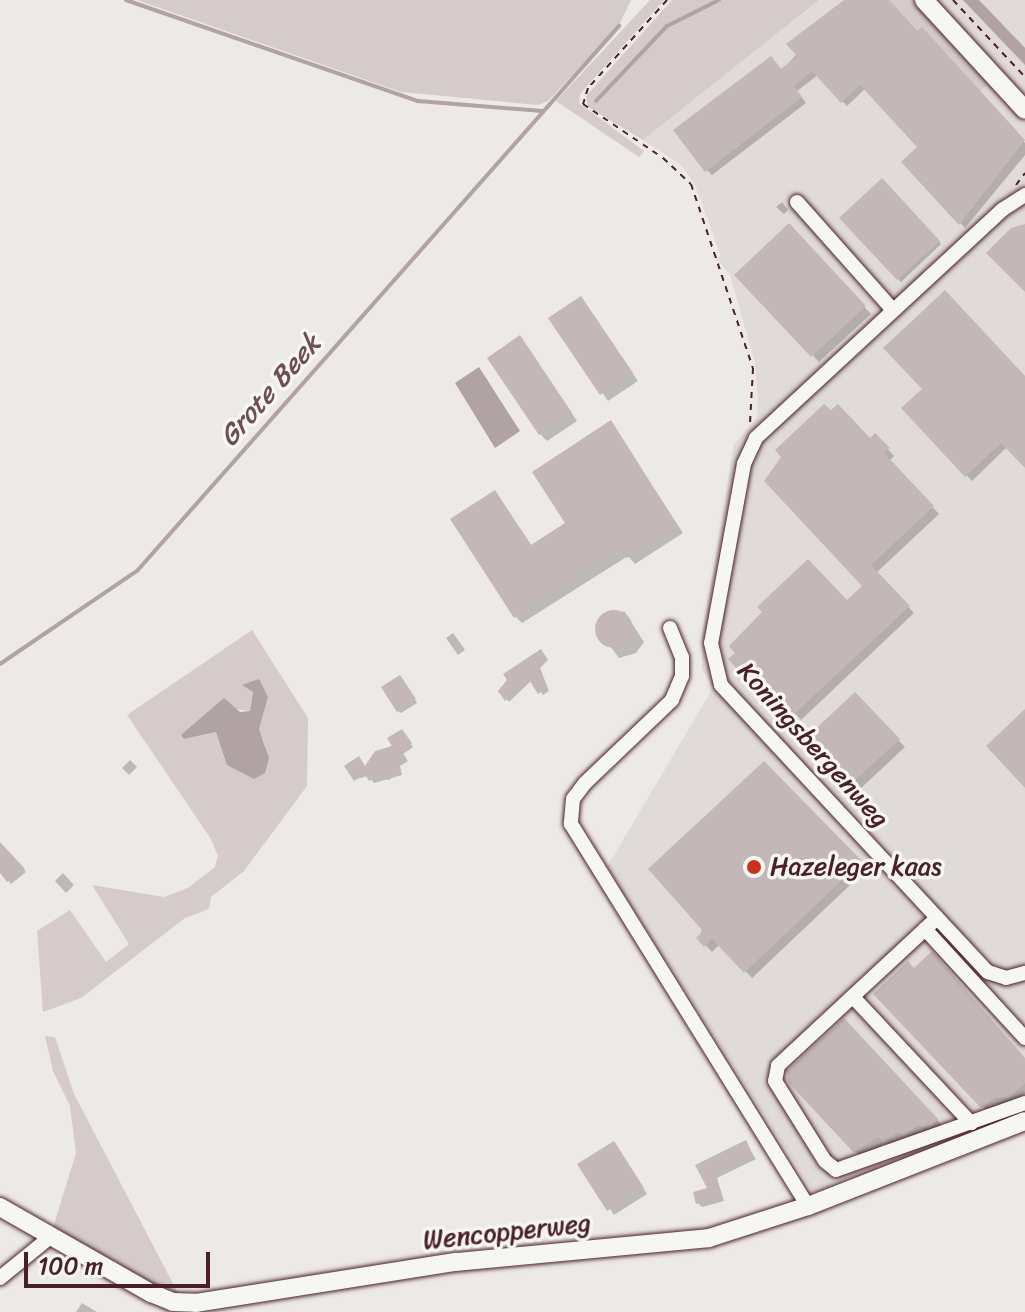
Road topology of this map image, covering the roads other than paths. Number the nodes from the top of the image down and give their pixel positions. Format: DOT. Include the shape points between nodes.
graph roads {
  1 [pos="924,0"];
  2 [pos="934,0"];
  3 [pos="1025,95"];
  4 [pos="1025,110"];
  5 [pos="1025,195"];
  6 [pos="797,202"];
  7 [pos="893,310"];
  8 [pos="670,628"];
  9 [pos="682,657"];
  10 [pos="711,658"];
  11 [pos="937,918"];
  12 [pos="925,929"];
  13 [pos="1025,973"];
  14 [pos="853,997"];
  15 [pos="1025,1038"];
  16 [pos="1025,1103"];
  17 [pos="1025,1121"];
  18 [pos="971,1123"];
  19 [pos="808,1206"];
  20 [pos="0,1207"];
  21 [pos="49,1238"];
  22 [pos="0,1278"];
  23 [pos="183,1308"];
  1 -- 4 [label="street"];
  2 -- 3 [label="street"];
  5 -- 7 [label="street, Koningsbergenweg"];
  6 -- 7 [label="street"];
  7 -- 10 [label="street, Koningsbergenweg" via="763,429 750,449"];
  8 -- 9 [label="street"];
  9 -- 10 [label="street"];
  9 -- 19 [label="street" via="682,676 672,700 585,783 573,799 571,824"];
  10 -- 11 [label="street, Koningsbergenweg" via="732,697"];
  11 -- 12 [label="street"];
  11 -- 13 [label="street, Koningsbergenweg" via="988,972 1006,978"];
  12 -- 14 [label="street"];
  12 -- 15 [label="street"];
  14 -- 18 [label="street"];
  14 -- 18 [label="street" via="775,1072 780,1089 830,1168 844,1171"];
  16 -- 18 [label="street"];
  17 -- 19 [label="street, Wencopperweg"];
  19 -- 23 [label="street, Wencopperweg" via="709,1238 456,1262"];
  20 -- 21 [label="street, Wencopperweg"];
  21 -- 22 [label="street"];
  21 -- 23 [label="street, Wencopperweg"];
}
